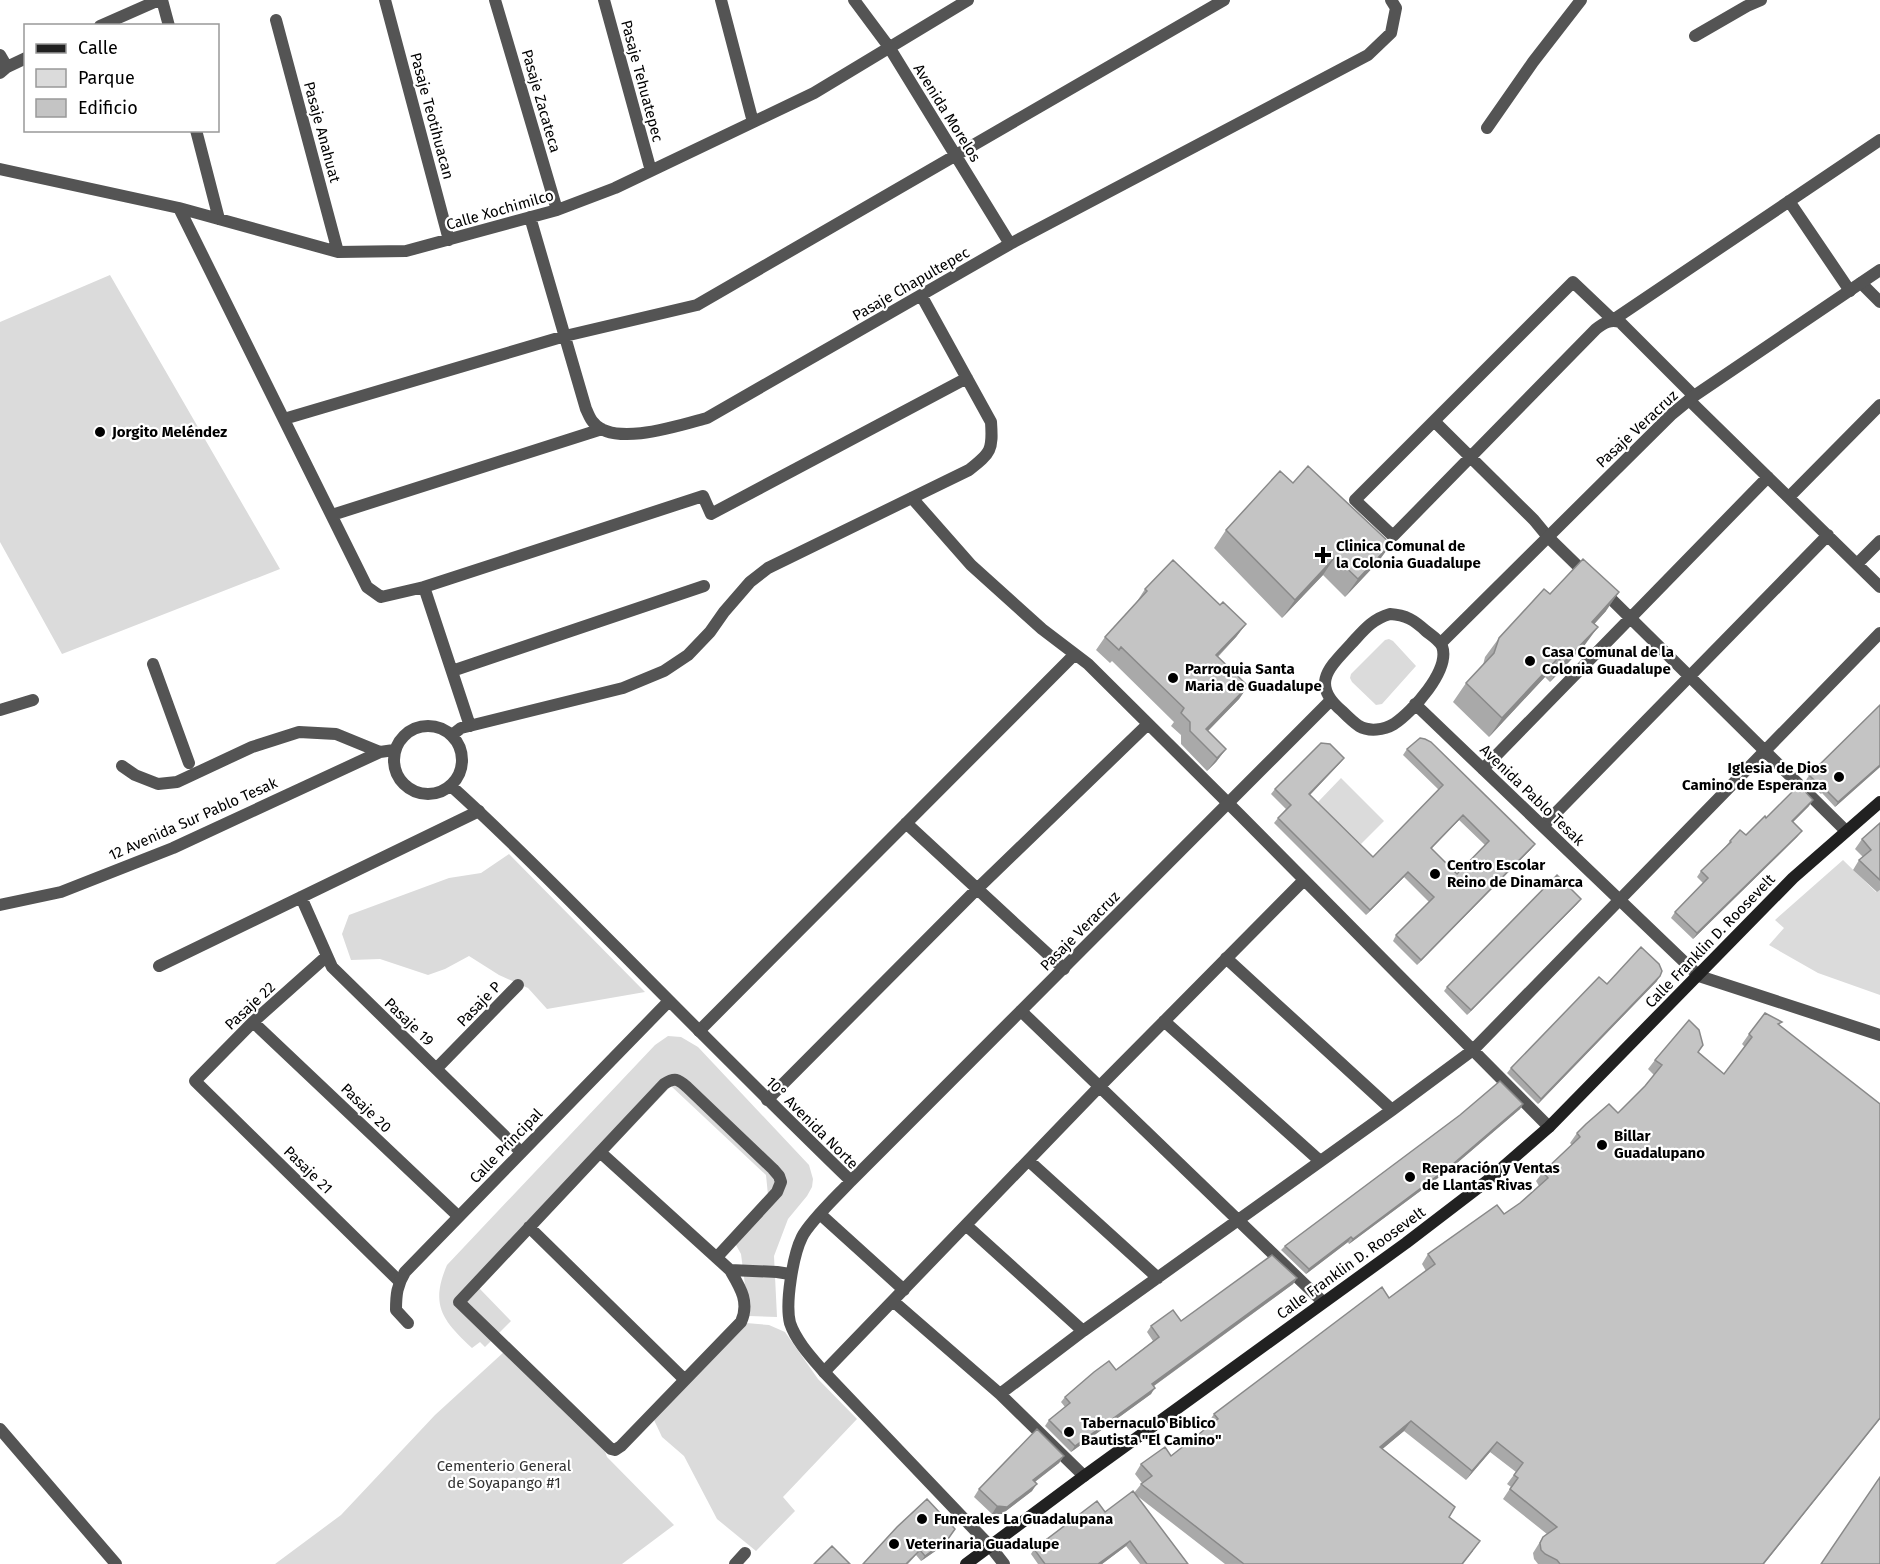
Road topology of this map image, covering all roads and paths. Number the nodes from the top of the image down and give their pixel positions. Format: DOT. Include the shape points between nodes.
graph roads {
  1 [pos="160,0"];
  2 [pos="386,0"];
  3 [pos="495,0"];
  4 [pos="604,0"];
  5 [pos="721,0"];
  6 [pos="854,0"];
  7 [pos="968,0"];
  8 [pos="1224,0"];
  9 [pos="1391,0"];
  10 [pos="1581,0"];
  11 [pos="1761,0"];
  12 [pos="276,20"];
  13 [pos="105,24"];
  14 [pos="168,24"];
  15 [pos="1695,36"];
  16 [pos="889,47"];
  17 [pos="0,55"];
  18 [pos="24,59"];
  19 [pos="3,70"];
  20 [pos="753,122"];
  21 [pos="1487,128"];
  22 [pos="197,132"];
  23 [pos="1880,140"];
  24 [pos="956,156"];
  25 [pos="0,169"];
  26 [pos="651,171"];
  27 [pos="1789,201"];
  28 [pos="179,208"];
  29 [pos="557,210"];
  30 [pos="530,218"];
  31 [pos="219,219"];
  32 [pos="449,240"];
  33 [pos="1010,244"];
  34 [pos="338,252"];
  35 [pos="1880,270"];
  36 [pos="1862,283"];
  37 [pos="1850,291"];
  38 [pos="921,295"];
  39 [pos="1880,302"];
  40 [pos="1613,320"];
  41 [pos="565,336"];
  42 [pos="967,378"];
  43 [pos="1692,398"];
  44 [pos="1880,405"];
  45 [pos="284,419"];
  46 [pos="1434,421"];
  47 [pos="602,429"];
  48 [pos="1470,457"];
  49 [pos="1768,477"];
  50 [pos="1789,497"];
  51 [pos="912,498"];
  52 [pos="332,515"];
  53 [pos="1828,536"];
  54 [pos="1548,537"];
  55 [pos="1880,541"];
  56 [pos="1857,564"];
  57 [pos="704,586"];
  58 [pos="424,587"];
  59 [pos="1880,587"];
  60 [pos="1630,617"];
  61 [pos="1880,633"];
  62 [pos="1441,643"];
  63 [pos="1075,654"];
  64 [pos="153,664"];
  65 [pos="452,671"];
  66 [pos="1690,676"];
  67 [pos="33,700"];
  68 [pos="1330,701"];
  69 [pos="1415,704"];
  70 [pos="0,710"];
  71 [pos="1148,724"];
  72 [pos="470,726"];
  73 [pos="452,735"];
  74 [pos="394,750"];
  75 [pos="1765,751"];
  76 [pos="380,752"];
  77 [pos="189,763"];
  78 [pos="122,766"];
  79 [pos="1483,769"];
  80 [pos="451,786"];
  81 [pos="1880,802"];
  82 [pos="1229,803"];
  83 [pos="479,811"];
  84 [pos="906,823"];
  85 [pos="1543,826"];
  86 [pos="1846,831"];
  87 [pos="1304,880"];
  88 [pos="977,889"];
  89 [pos="301,897"];
  90 [pos="1620,900"];
  91 [pos="0,905"];
  92 [pos="327,956"];
  93 [pos="1226,958"];
  94 [pos="159,966"];
  95 [pos="1064,969"];
  96 [pos="1699,976"];
  97 [pos="518,985"];
  98 [pos="669,1001"];
  99 [pos="1021,1011"];
  100 [pos="1164,1021"];
  101 [pos="253,1022"];
  102 [pos="699,1031"];
  103 [pos="1880,1035"];
  104 [pos="1473,1050"];
  105 [pos="436,1069"];
  106 [pos="195,1081"];
  107 [pos="1100,1086"];
  108 [pos="767,1100"];
  109 [pos="1392,1110"];
  110 [pos="1549,1127"];
  111 [pos="521,1152"];
  112 [pos="600,1152"];
  113 [pos="1029,1161"];
  114 [pos="1320,1161"];
  115 [pos="851,1181"];
  116 [pos="820,1214"];
  117 [pos="458,1216"];
  118 [pos="1239,1220"];
  119 [pos="967,1226"];
  120 [pos="529,1227"];
  121 [pos="717,1257"];
  122 [pos="730,1270"];
  123 [pos="790,1274"];
  124 [pos="1158,1278"];
  125 [pos="399,1281"];
  126 [pos="904,1290"];
  127 [pos="893,1301"];
  128 [pos="1323,1302"];
  129 [pos="408,1323"];
  130 [pos="1083,1332"];
  131 [pos="824,1372"];
  132 [pos="685,1380"];
  133 [pos="1000,1394"];
  134 [pos="0,1429"];
  135 [pos="1084,1476"];
  136 [pos="990,1546"];
  137 [pos="745,1553"];
  138 [pos="116,1564"];
  139 [pos="735,1564"];
  140 [pos="966,1564"];
  141 [pos="1004,1564"];
  1 -- 13 [label="street"];
  1 -- 14 [label="street"];
  2 -- 32 [label="street, Pasaje Teotihuacan"];
  3 -- 29 [label="street, Pasaje Zacateca"];
  4 -- 26 [label="street, Pasaje Tehuatepec"];
  5 -- 20 [label="street"];
  6 -- 16 [label="street, Avenida Morelos"];
  7 -- 16 [label="street, Calle Xochimilco"];
  8 -- 24 [label="street"];
  9 -- 33 [label="street, Pasaje Chapultepec" via="1396,9 1391,33 1368,55"];
  10 -- 21 [label="street"];
  11 -- 15 [label="street"];
  12 -- 34 [label="street, Pasaje Anahuat"];
  16 -- 20 [label="street, Calle Xochimilco" via="814,93"];
  16 -- 24 [label="street, Avenida Morelos"];
  17 -- 19 [label="street"];
  18 -- 19 [label="street"];
  20 -- 26 [label="street, Calle Xochimilco"];
  22 -- 31 [label="street"];
  23 -- 27 [label="street"];
  24 -- 33 [label="street, Avenida Morelos"];
  24 -- 41 [label="street" via="697,305"];
  25 -- 28 [label="street, Calle Xochimilco"];
  26 -- 29 [label="street, Calle Xochimilco"];
  27 -- 37 [label="street"];
  27 -- 40 [label="street"];
  28 -- 31 [label="street, Calle Xochimilco"];
  28 -- 45 [label="street"];
  29 -- 30 [label="street, Calle Xochimilco"];
  30 -- 32 [label="street, Calle Xochimilco"];
  30 -- 41 [label="street"];
  31 -- 34 [label="street, Calle Xochimilco"];
  32 -- 34 [label="street, Calle Xochimilco" via="405,251"];
  33 -- 38 [label="street, Pasaje Chapultepec"];
  35 -- 36 [label="street, Pasaje Veracruz"];
  36 -- 37 [label="street, Pasaje Veracruz"];
  36 -- 39 [label="street"];
  37 -- 43 [label="street, Pasaje Veracruz"];
  38 -- 42 [label="street"];
  38 -- 47 [label="street, Pasaje Chapultepec" via="707,418 656,432 622,435"];
  40 -- 43 [label="street" via="1620,322"];
  40 -- 46 [label="street" via="1573,282"];
  40 -- 48 [label="street" via="1596,328"];
  41 -- 45 [label="street"];
  41 -- 47 [label="street" via="586,409 593,423"];
  42 -- 51 [label="street" via="991,422 993,443 985,458 969,470"];
  42 -- 58 [label="street" via="711,514 703,496"];
  43 -- 49 [label="street"];
  43 -- 54 [label="street, Pasaje Veracruz"];
  44 -- 50 [label="street"];
  45 -- 52 [label="street"];
  46 -- 48 [label="street"];
  46 -- 48 [label="street" via="1355,500 1393,536"];
  47 -- 52 [label="street"];
  48 -- 54 [label="street"];
  49 -- 50 [label="street"];
  49 -- 60 [label="street"];
  50 -- 53 [label="street"];
  51 -- 63 [label="street" via="971,565"];
  51 -- 72 [label="street" via="768,568 750,582 688,655 664,671 623,688"];
  52 -- 58 [label="street" via="367,587 381,597"];
  53 -- 56 [label="street"];
  53 -- 66 [label="street"];
  54 -- 60 [label="street"];
  54 -- 62 [label="street, Pasaje Veracruz"];
  55 -- 56 [label="street"];
  56 -- 59 [label="street"];
  57 -- 65 [label="street"];
  58 -- 65 [label="street"];
  60 -- 66 [label="street"];
  60 -- 79 [label="street"];
  61 -- 75 [label="street"];
  62 -- 68 [label="street" via="1401,614 1373,621 1331,665 1325,689"];
  62 -- 69 [label="street" via="1444,655 1440,672"];
  63 -- 71 [label="street"];
  63 -- 84 [label="street"];
  64 -- 77 [label="street"];
  65 -- 72 [label="street"];
  66 -- 75 [label="street"];
  66 -- 85 [label="street"];
  67 -- 70 [label="street"];
  68 -- 69 [label="street" via="1368,730 1393,725"];
  68 -- 82 [label="street, Pasaje Veracruz"];
  69 -- 79 [label="street, Avenida Pablo Tesak"];
  71 -- 82 [label="street"];
  71 -- 88 [label="street"];
  72 -- 73 [label="street"];
  73 -- 74 [label="street" via="441,728 417,726 407,732"];
  73 -- 80 [label="street" via="459,745 462,763"];
  74 -- 76 [label="street, 12 Avenida Sur Pablo Tesak"];
  74 -- 80 [label="street" via="393,762 405,787 428,795"];
  75 -- 86 [label="street"];
  75 -- 90 [label="street"];
  76 -- 78 [label="street" via="336,734 299,732 252,747 177,782 158,784"];
  76 -- 91 [label="street, 12 Avenida Sur Pablo Tesak" via="173,848 61,891"];
  79 -- 85 [label="street, Avenida Pablo Tesak"];
  80 -- 83 [label="street, 10° Avenida Norte"];
  81 -- 86 [label="main road, Calle Franklin D. Roosevelt"];
  82 -- 87 [label="street"];
  82 -- 95 [label="street, Pasaje Veracruz"];
  83 -- 89 [label="street"];
  83 -- 98 [label="street, 10° Avenida Norte"];
  84 -- 88 [label="street"];
  84 -- 102 [label="street"];
  85 -- 90 [label="street, Avenida Pablo Tesak"];
  86 -- 96 [label="main road, Calle Franklin D. Roosevelt" via="1793,878"];
  87 -- 93 [label="street"];
  87 -- 104 [label="street"];
  88 -- 95 [label="street"];
  88 -- 108 [label="street"];
  89 -- 92 [label="street, Pasaje 19"];
  89 -- 94 [label="street"];
  90 -- 96 [label="street, Avenida Pablo Tesak"];
  90 -- 104 [label="street"];
  92 -- 101 [label="street, Pasaje 22"];
  92 -- 105 [label="street, Pasaje 19" via="332,967"];
  93 -- 100 [label="street"];
  93 -- 109 [label="street"];
  95 -- 99 [label="street, Pasaje Veracruz"];
  96 -- 103 [label="street, Avenida Pablo Tesak"];
  96 -- 110 [label="main road, Calle Franklin D. Roosevelt"];
  97 -- 105 [label="street, Pasaje P"];
  98 -- 102 [label="street, 10° Avenida Norte"];
  98 -- 111 [label="street, Calle Principal"];
  99 -- 107 [label="street"];
  99 -- 115 [label="street, Pasaje Veracruz"];
  100 -- 107 [label="street"];
  100 -- 114 [label="street"];
  101 -- 106 [label="street, Pasaje 22"];
  101 -- 117 [label="street, Pasaje 20"];
  102 -- 108 [label="street, 10° Avenida Norte"];
  104 -- 109 [label="street"];
  104 -- 110 [label="street"];
  105 -- 111 [label="street, Pasaje 19"];
  106 -- 125 [label="street, Pasaje 21"];
  107 -- 113 [label="street"];
  107 -- 118 [label="street"];
  108 -- 115 [label="street, 10° Avenida Norte"];
  109 -- 114 [label="street"];
  110 -- 128 [label="main road, Calle Franklin D. Roosevelt" via="1487,1181"];
  111 -- 117 [label="street, Calle Principal"];
  112 -- 120 [label="street"];
  112 -- 121 [label="street"];
  112 -- 121 [label="street" via="664,1084 678,1079 687,1087 773,1169 781,1182"];
  113 -- 119 [label="street"];
  113 -- 124 [label="street"];
  114 -- 118 [label="street"];
  115 -- 116 [label="street, 10° Avenida Norte"];
  116 -- 123 [label="street, 10° Avenida Norte" via="802,1236"];
  116 -- 126 [label="street"];
  117 -- 125 [label="street, Calle Principal"];
  118 -- 124 [label="street"];
  118 -- 128 [label="street"];
  119 -- 126 [label="street"];
  119 -- 130 [label="street"];
  120 -- 132 [label="street"];
  120 -- 132 [label="street" via="459,1302 611,1449 621,1446"];
  121 -- 122 [label="street"];
  122 -- 123 [label="street"];
  122 -- 132 [label="street" via="739,1285 746,1312"];
  123 -- 131 [label="street, 10° Avenida Norte" via="790,1322 802,1345"];
  124 -- 130 [label="street"];
  125 -- 129 [label="street" via="396,1310"];
  126 -- 127 [label="street"];
  127 -- 131 [label="street"];
  127 -- 133 [label="street"];
  128 -- 135 [label="main road, Calle Franklin D. Roosevelt"];
  130 -- 133 [label="street"];
  131 -- 136 [label="street, 10° Avenida Norte"];
  133 -- 135 [label="street"];
  134 -- 138 [label="street"];
  135 -- 136 [label="main road, Calle Franklin D. Roosevelt"];
  136 -- 140 [label="main road, Calle Franklin D. Roosevelt"];
  136 -- 141 [label="street, 10° Avenida Norte"];
  137 -- 139 [label="street"];
}
